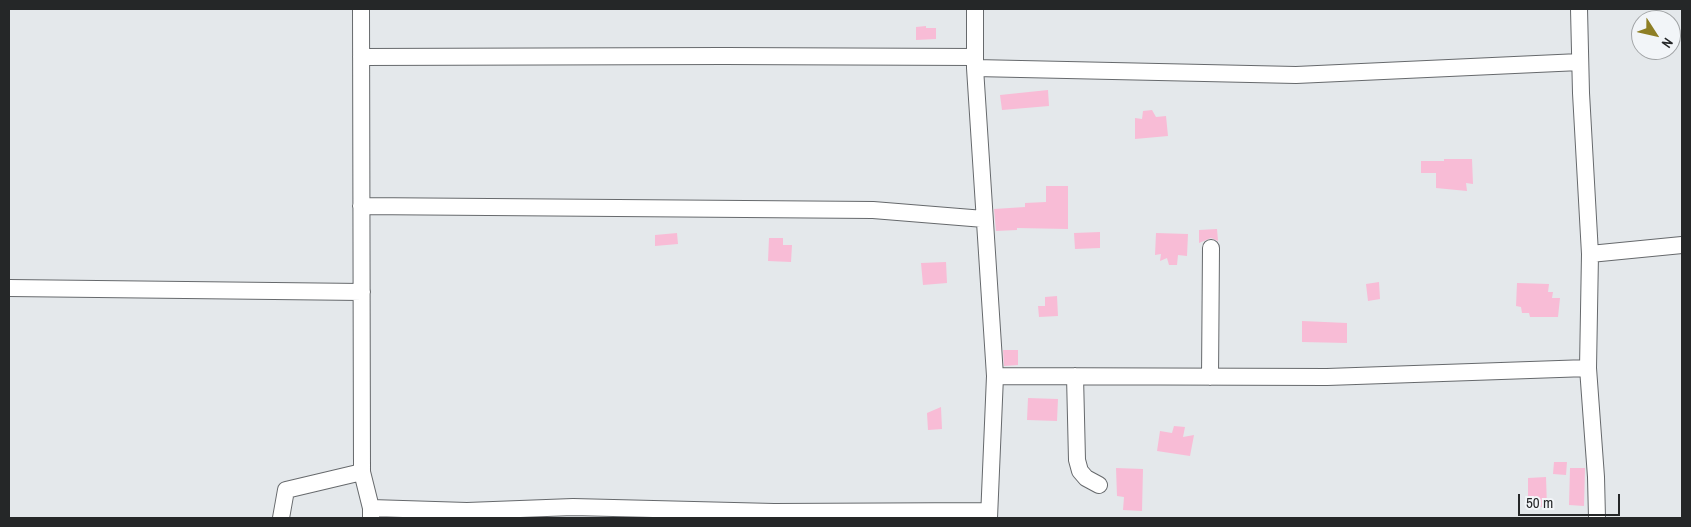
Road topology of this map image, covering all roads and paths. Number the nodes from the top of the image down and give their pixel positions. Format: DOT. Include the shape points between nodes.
graph roads {
  1 [pos="361,9"];
  2 [pos="975,9"];
  3 [pos="1580,9"];
  4 [pos="361,57"];
  5 [pos="975,62"];
  6 [pos="1580,62"];
  7 [pos="362,206"];
  8 [pos="984,219"];
  9 [pos="1682,246"];
  10 [pos="1211,248"];
  11 [pos="1590,254"];
  12 [pos="9,288"];
  13 [pos="362,292"];
  14 [pos="1588,368"];
  15 [pos="995,376"];
  16 [pos="1075,376"];
  17 [pos="1210,377"];
  18 [pos="362,472"];
  19 [pos="1099,485"];
  20 [pos="371,513"];
  21 [pos="989,515"];
  22 [pos="281,518"];
  23 [pos="1596,518"];
  1 -- 4 [label="street"];
  2 -- 5 [label="street"];
  3 -- 6 [label="street"];
  4 -- 5 [label="street" via="714,56"];
  4 -- 7 [label="street"];
  5 -- 6 [label="street" via="1296,75"];
  5 -- 8 [label="street"];
  6 -- 11 [label="street"];
  7 -- 8 [label="street" via="873,210"];
  7 -- 13 [label="street"];
  8 -- 15 [label="street"];
  9 -- 11 [label="street"];
  10 -- 17 [label="street"];
  11 -- 14 [label="street"];
  12 -- 13 [label="street"];
  13 -- 18 [label="street"];
  14 -- 17 [label="street" via="1327,377"];
  14 -- 23 [label="street"];
  15 -- 16 [label="street"];
  15 -- 21 [label="street"];
  16 -- 17 [label="street"];
  16 -- 19 [label="street" via="1077,460 1086,478"];
  18 -- 20 [label="street"];
  18 -- 22 [label="street" via="286,490"];
  20 -- 21 [label="street" via="574,508"];
}
